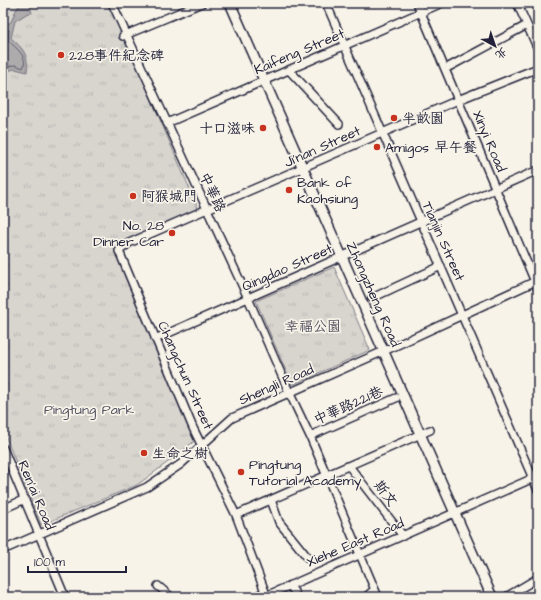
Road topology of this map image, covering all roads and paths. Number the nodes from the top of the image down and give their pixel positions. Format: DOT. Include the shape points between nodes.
graph roads {
  1 [pos="112,3"];
  2 [pos="202,3"];
  3 [pos="230,3"];
  4 [pos="326,3"];
  5 [pos="417,3"];
  6 [pos="442,3"];
  7 [pos="527,3"];
  8 [pos="518,5"];
  9 [pos="421,12"];
  10 [pos="527,25"];
  11 [pos="124,36"];
  12 [pos="345,46"];
  13 [pos="538,49"];
  14 [pos="538,68"];
  15 [pos="445,69"];
  16 [pos="289,70"];
  17 [pos="264,80"];
  18 [pos="458,100"];
  19 [pos="167,122"];
  20 [pos="339,124"];
  21 [pos="383,133"];
  22 [pos="303,168"];
  23 [pos="538,170"];
  24 [pos="496,189"];
  25 [pos="207,210"];
  26 [pos="421,222"];
  27 [pos="119,251"];
  28 [pos="342,257"];
  29 [pos="441,266"];
  30 [pos="536,281"];
  31 [pos="538,289"];
  32 [pos="248,298"];
  33 [pos="372,298"];
  34 [pos="463,315"];
  35 [pos="155,339"];
  36 [pos="384,352"];
  37 [pos="289,392"];
  38 [pos="396,398"];
  39 [pos="430,430"];
  40 [pos="420,435"];
  41 [pos="310,436"];
  42 [pos="203,445"];
  43 [pos="3,448"];
  44 [pos="349,466"];
  45 [pos="326,476"];
  46 [pos="535,477"];
  47 [pos="538,490"];
  48 [pos="25,499"];
  49 [pos="271,500"];
  50 [pos="3,509"];
  51 [pos="455,514"];
  52 [pos="236,516"];
  53 [pos="40,534"];
  54 [pos="403,536"];
  55 [pos="3,550"];
  56 [pos="359,554"];
  57 [pos="308,558"];
  58 [pos="538,578"];
  59 [pos="290,585"];
  60 [pos="158,586"];
  61 [pos="374,590"];
  62 [pos="266,595"];
  63 [pos="66,597"];
  64 [pos="171,597"];
  65 [pos="255,597"];
  66 [pos="297,597"];
  67 [pos="366,597"];
  68 [pos="378,597"];
  69 [pos="492,597"];
  70 [pos="506,597"];
  1 -- 11 [label="street, 中華路"];
  2 -- 11 [label="street"];
  3 -- 17 [label="main road, Zhongzheng Road"];
  4 -- 12 [label="street, Tianjin Street"];
  5 -- 9 [label="street, Xinyi Road"];
  6 -- 9 [label="street, Kaifeng Street"];
  7 -- 8 [label="street"];
  8 -- 10 [label="street"];
  9 -- 12 [label="street, Kaifeng Street"];
  9 -- 15 [label="street, Xinyi Road"];
  10 -- 13 [label="street"];
  10 -- 15 [label="street"];
  11 -- 19 [label="street, 中華路"];
  12 -- 16 [label="street, Kaifeng Street"];
  12 -- 21 [label="street, Tianjin Street"];
  14 -- 18 [label="street, Ji'nan Street"];
  15 -- 18 [label="street, Xinyi Road"];
  16 -- 17 [label="street, Kaifeng Street"];
  16 -- 20 [label="street"];
  17 -- 19 [label="street, Kaifeng Street"];
  17 -- 22 [label="main road, Zhongzheng Road"];
  18 -- 21 [label="street, Ji'nan Street"];
  18 -- 24 [label="street, Xinyi Road"];
  19 -- 25 [label="street, 中華路"];
  21 -- 22 [label="street, Ji'nan Street"];
  21 -- 26 [label="street, Tianjin Street"];
  22 -- 25 [label="street, Ji'nan Street"];
  22 -- 28 [label="main road, Zhongzheng Road"];
  23 -- 24 [label="street, Qingdao Street"];
  24 -- 26 [label="street, Qingdao Street"];
  24 -- 30 [label="street, Xinyi Road"];
  25 -- 27 [label="street, Ji'nan Street" via="129,243"];
  25 -- 32 [label="street, 中華路"];
  26 -- 28 [label="street, Qingdao Street"];
  26 -- 29 [label="street, Tianjin Street"];
  27 -- 35 [label="street, Changchun Street"];
  28 -- 32 [label="street, Qingdao Street"];
  28 -- 36 [label="main road, Zhongzheng Road"];
  29 -- 33 [label="street"];
  29 -- 34 [label="street, Tianjin Street"];
  30 -- 31 [label="street, Xinyi Road"];
  30 -- 34 [label="street, Shengli Road"];
  32 -- 35 [label="street, Qingdao Street"];
  32 -- 37 [label="street, 中華路"];
  34 -- 36 [label="street, Shengli Road"];
  34 -- 46 [label="street, Tianjin Street"];
  35 -- 42 [label="street, Changchun Street" via="193,428"];
  36 -- 37 [label="street, Shengli Road"];
  36 -- 40 [label="main road, Zhongzheng Road"];
  37 -- 41 [label="street, 中華路"];
  37 -- 42 [label="street, Shengli Road" via="229,420"];
  38 -- 41 [label="street, 中華路221巷"];
  39 -- 40 [label="street"];
  40 -- 44 [label="street"];
  40 -- 51 [label="main road, Zhongzheng Road"];
  41 -- 45 [label="street, 中華路"];
  42 -- 52 [label="street, Changchun Street"];
  42 -- 53 [label="street, Shengli Road" via="175,469 141,490"];
  43 -- 48 [label="street, Ren'ai Road"];
  44 -- 45 [label="street"];
  44 -- 54 [label="street, 斯文"];
  45 -- 49 [label="street"];
  45 -- 56 [label="street, 中華路"];
  46 -- 47 [label="street, Tianjin Street"];
  46 -- 51 [label="street, Xiehe East Road"];
  48 -- 50 [label="street"];
  48 -- 53 [label="street, Ren'ai Road"];
  49 -- 52 [label="street"];
  49 -- 57 [label="street" via="279,522"];
  51 -- 54 [label="street, Xiehe East Road"];
  51 -- 69 [label="main road, Zhongzheng Road"];
  52 -- 62 [label="street, Changchun Street"];
  53 -- 55 [label="street, Shengli Road"];
  53 -- 63 [label="street, Ren'ai Road"];
  54 -- 56 [label="street, Xiehe East Road"];
  56 -- 59 [label="street, Xiehe East Road"];
  56 -- 61 [label="street, 中華路"];
  58 -- 70 [label="street"];
  59 -- 62 [label="street, Xiehe East Road"];
  59 -- 66 [label="street"];
  60 -- 64 [label="street"];
  61 -- 67 [label="street"];
  61 -- 68 [label="street, 中華路"];
  62 -- 65 [label="street, Xiehe East Road"];
}
